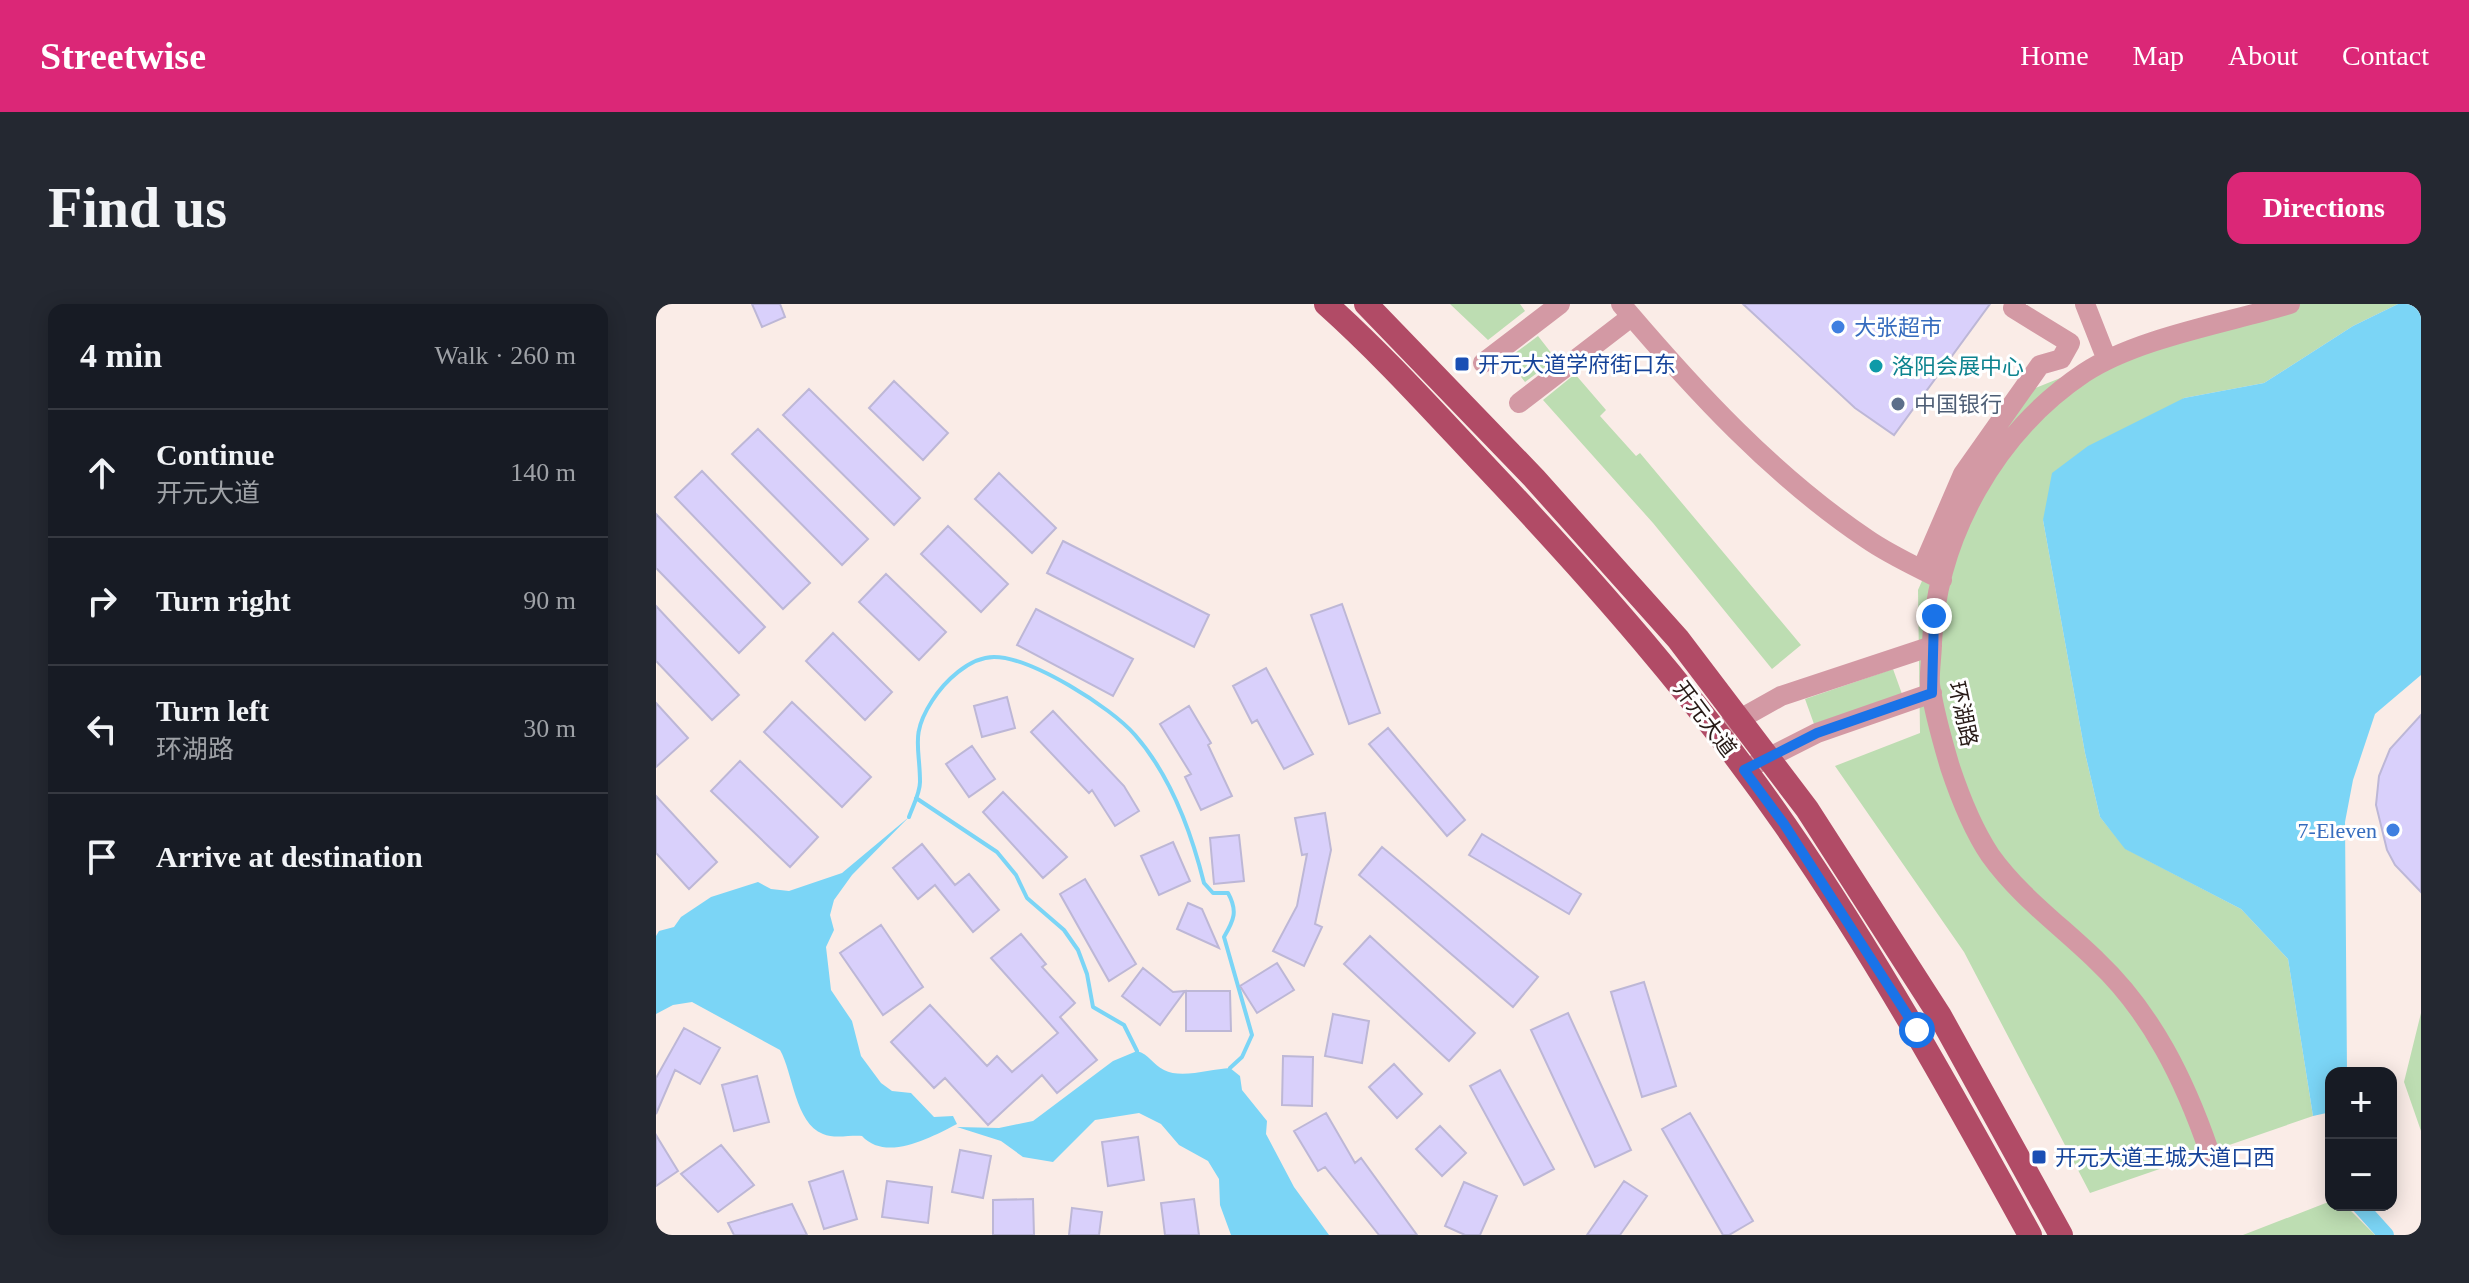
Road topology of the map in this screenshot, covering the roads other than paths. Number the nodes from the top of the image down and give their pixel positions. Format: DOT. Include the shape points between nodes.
graph roads {
  1 [pos="1326,304"];
  2 [pos="1366,304"];
  3 [pos="1560,304"];
  4 [pos="2016,304"];
  5 [pos="2085,304"];
  6 [pos="2290,304"];
  7 [pos="1626,310"];
  8 [pos="2107,360"];
  9 [pos="1483,363"];
  10 [pos="1519,403"];
  11 [pos="1922,569"];
  12 [pos="1942,580"];
  13 [pos="1932,646"];
  14 [pos="1932,693"];
  15 [pos="1739,719"];
  16 [pos="1715,733"];
  17 [pos="1768,758"];
  18 [pos="1744,770"];
  19 [pos="2209,1151"];
  20 [pos="2030,1235"];
  21 [pos="2061,1235"];
  1 -- 16 [label="main road, 开元大道" via="1370,343 1514,496 1657,657"];
  2 -- 15 [label="main road, 开元大道" via="1534,478 1678,639"];
  3 -- 9 [label="street"];
  4 -- 11 [label="street" via="2013,308 2070,343 2061,359 2040,365 1963,474"];
  5 -- 8 [label="street"];
  6 -- 8 [label="street, 环湖路"];
  7 -- 10 [label="street"];
  7 -- 11 [label="street" via="1683,378 1783,473 1868,540"];
  8 -- 12 [label="street, 环湖路" via="2052,395 2016,431 1967,508"];
  11 -- 12 [label="street"];
  12 -- 13 [label="street, 环湖路"];
  13 -- 14 [label="street, 环湖路"];
  13 -- 15 [label="street" via="1781,696"];
  14 -- 17 [label="street" via="1817,733"];
  14 -- 19 [label="street, 环湖路" via="1962,803 1988,852 2016,888 2096,960 2144,1015 2173,1062"];
  15 -- 16 [label="street"];
  15 -- 17 [label="main road, 开元大道"];
  16 -- 18 [label="main road, 开元大道"];
  17 -- 18 [label="street"];
  17 -- 21 [label="main road, 开元大道" via="1807,809 1940,1016"];
  18 -- 20 [label="main road, 开元大道" via="1917,1030"];
}
